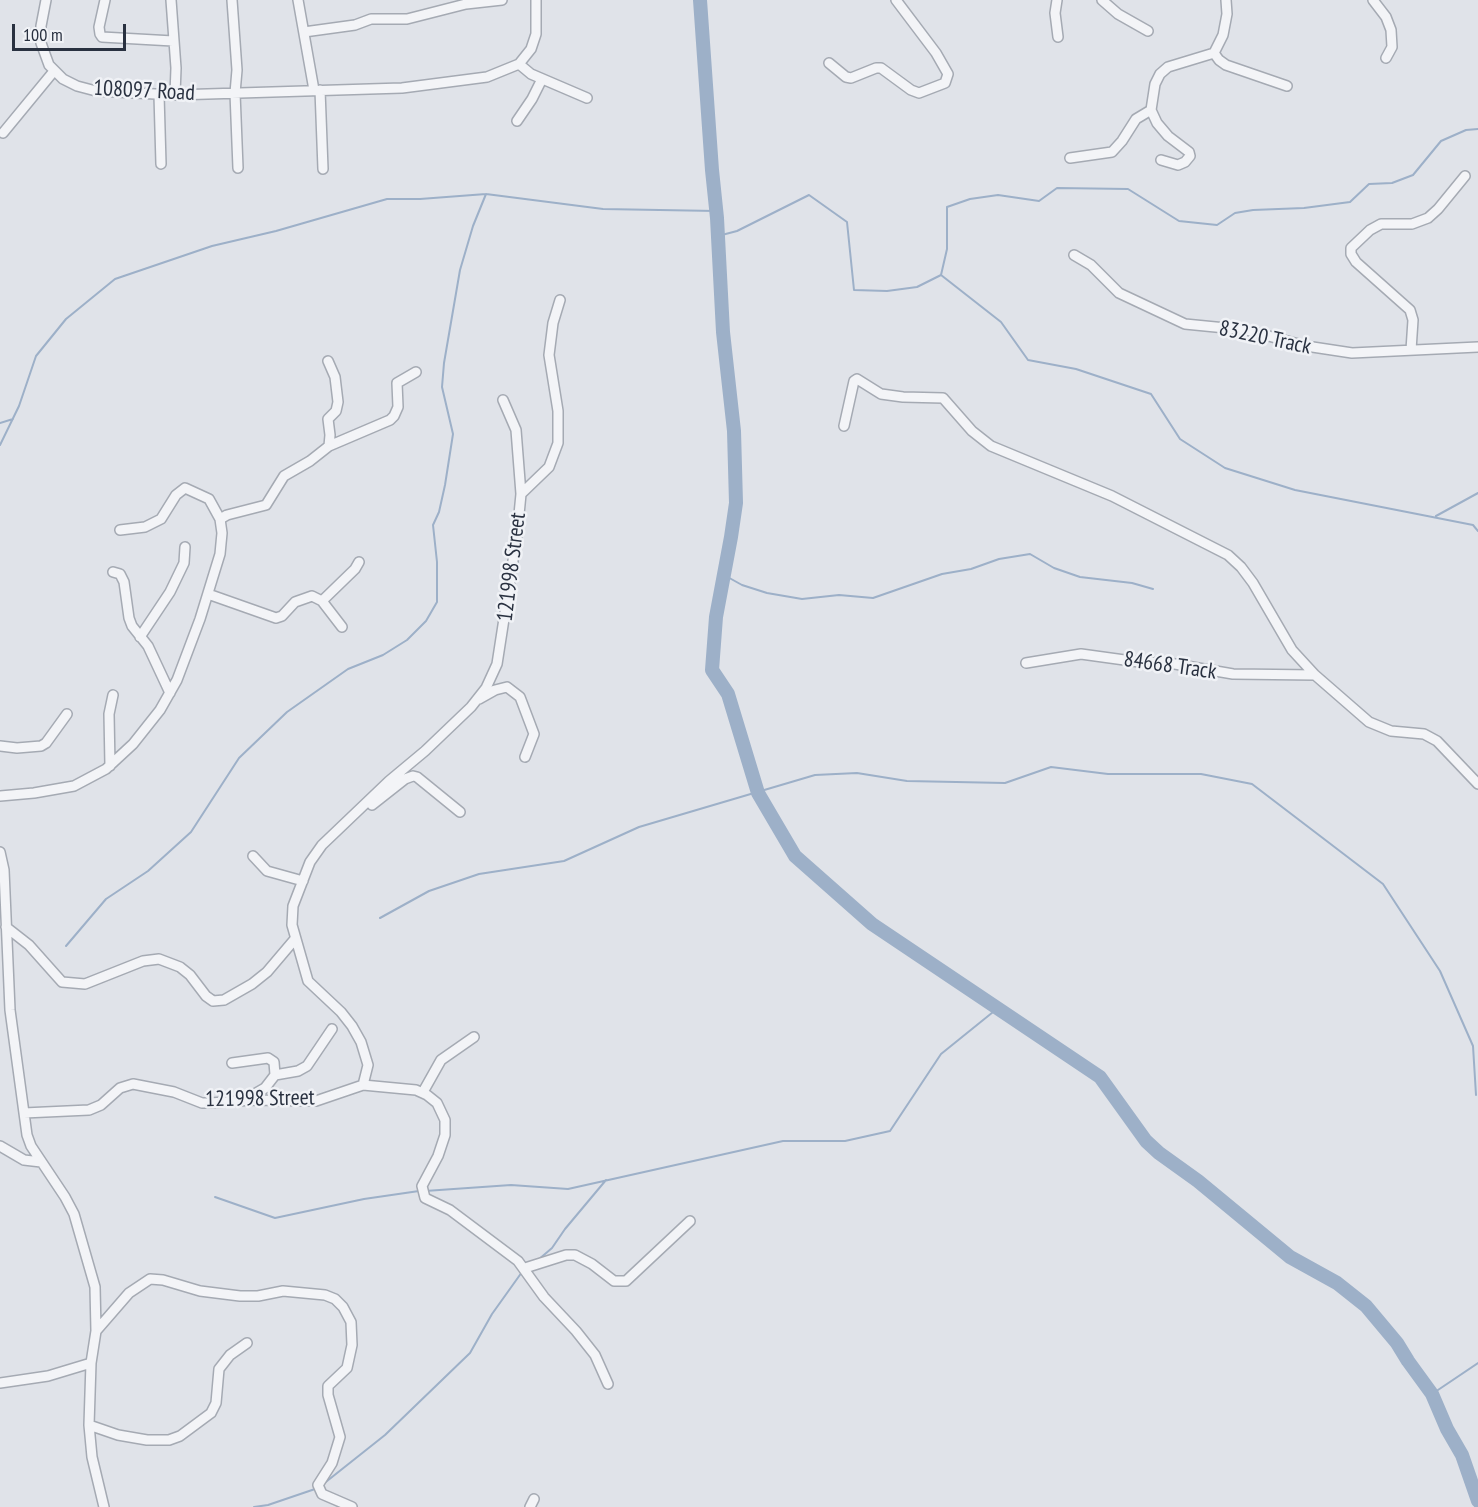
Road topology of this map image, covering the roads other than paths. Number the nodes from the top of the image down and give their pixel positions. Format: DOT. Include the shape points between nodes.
graph roads {
  1 [pos="46,0"];
  2 [pos="105,0"];
  3 [pos="171,0"];
  4 [pos="232,0"];
  5 [pos="298,0"];
  6 [pos="502,0"];
  7 [pos="536,0"];
  8 [pos="896,0"];
  9 [pos="1057,0"];
  10 [pos="1102,0"];
  11 [pos="1226,0"];
  12 [pos="1373,0"];
  13 [pos="1148,31"];
  14 [pos="304,32"];
  15 [pos="1058,37"];
  16 [pos="173,41"];
  17 [pos="1214,53"];
  18 [pos="1386,58"];
  19 [pos="829,63"];
  20 [pos="519,64"];
  21 [pos="54,71"];
  22 [pos="542,79"];
  23 [pos="1287,86"];
  24 [pos="317,90"];
  25 [pos="236,93"];
  26 [pos="159,95"];
  27 [pos="175,95"];
  28 [pos="587,98"];
  29 [pos="1152,110"];
  30 [pos="517,121"];
  31 [pos="3,133"];
  32 [pos="1070,158"];
  33 [pos="1161,160"];
  34 [pos="161,164"];
  35 [pos="238,168"];
  36 [pos="323,169"];
  37 [pos="1465,176"];
  38 [pos="1074,255"];
  39 [pos="560,300"];
  40 [pos="1478,347"];
  41 [pos="1411,350"];
  42 [pos="328,361"];
  43 [pos="416,372"];
  44 [pos="503,400"];
  45 [pos="844,426"];
  46 [pos="329,446"];
  47 [pos="521,494"];
  48 [pos="220,519"];
  49 [pos="120,530"];
  50 [pos="185,547"];
  51 [pos="359,562"];
  52 [pos="113,572"];
  53 [pos="208,594"];
  54 [pos="322,601"];
  55 [pos="342,627"];
  56 [pos="140,636"];
  57 [pos="1026,663"];
  58 [pos="1315,675"];
  59 [pos="170,693"];
  60 [pos="113,695"];
  61 [pos="477,700"];
  62 [pos="67,714"];
  63 [pos="0,746"];
  64 [pos="525,758"];
  65 [pos="110,766"];
  66 [pos="1478,784"];
  67 [pos="0,796"];
  68 [pos="460,812"];
  69 [pos="350,819"];
  70 [pos="0,852"];
  71 [pos="253,856"];
  72 [pos="303,881"];
  73 [pos="6,927"];
  74 [pos="295,939"];
  75 [pos="4,980"];
  76 [pos="332,1029"];
  77 [pos="474,1037"];
  78 [pos="232,1062"];
  79 [pos="275,1075"];
  80 [pos="363,1085"];
  81 [pos="423,1092"];
  82 [pos="241,1101"];
  83 [pos="24,1113"];
  84 [pos="0,1146"];
  85 [pos="41,1162"];
  86 [pos="690,1221"];
  87 [pos="525,1268"];
  88 [pos="96,1331"];
  89 [pos="247,1343"];
  90 [pos="91,1363"];
  91 [pos="0,1383"];
  92 [pos="608,1384"];
  93 [pos="89,1425"];
  94 [pos="104,1507"];
  95 [pos="352,1507"];
  1 -- 21 [label="street" via="41,43"];
  2 -- 16 [label="street" via="99,27 102,37"];
  3 -- 16 [label="street"];
  4 -- 25 [label="street"];
  5 -- 14 [label="street"];
  6 -- 14 [label="street" via="466,4 407,19 371,19"];
  7 -- 20 [label="street" via="536,34 531,49"];
  8 -- 19 [label="street" via="946,69 945,83 919,93 881,68 851,78"];
  9 -- 15 [label="street" via="1054,14"];
  10 -- 13 [label="street"];
  11 -- 17 [label="street" via="1223,35"];
  12 -- 18 [label="street" via="1391,30 1392,47"];
  14 -- 24 [label="street"];
  16 -- 27 [label="street"];
  17 -- 23 [label="street" via="1227,65"];
  17 -- 29 [label="street" via="1168,67 1160,74"];
  20 -- 22 [label="street"];
  20 -- 24 [label="street, 108097 Road" via="472,80 402,88"];
  21 -- 26 [label="street, 108097 Road" via="77,86 96,91"];
  21 -- 31 [label="street"];
  22 -- 28 [label="street"];
  22 -- 30 [label="street"];
  24 -- 25 [label="street, 108097 Road"];
  24 -- 36 [label="street"];
  25 -- 27 [label="street, 108097 Road"];
  25 -- 35 [label="street"];
  26 -- 27 [label="street, 108097 Road"];
  26 -- 34 [label="street"];
  29 -- 32 [label="street" via="1136,118 1112,152"];
  29 -- 33 [label="street" via="1161,129 1190,156 1178,165"];
  37 -- 41 [label="street" via="1428,218 1412,224 1376,226 1351,248 1356,262 1410,309"];
  38 -- 41 [label="street, 83220 Track" via="1119,293 1185,324 1246,330 1342,352"];
  39 -- 47 [label="street, 121998 Street" via="549,355 558,411 558,443 549,467"];
  40 -- 41 [label="street, 83220 Track"];
  42 -- 46 [label="street" via="335,377 338,402 328,419"];
  43 -- 46 [label="street" via="397,383 398,407 390,420"];
  44 -- 47 [label="street" via="516,430"];
  45 -- 58 [label="street" via="857,378 891,396 943,398 991,446 1112,496 1235,560 1292,650"];
  46 -- 48 [label="street" via="284,476 266,505"];
  47 -- 61 [label="street, 121998 Street" via="501,650 492,677"];
  48 -- 49 [label="street" via="209,499 185,488 161,519 145,527"];
  48 -- 53 [label="street" via="220,554"];
  50 -- 56 [label="street" via="184,563 170,592"];
  51 -- 54 [label="street"];
  52 -- 56 [label="street" via="122,578 129,618"];
  53 -- 54 [label="street" via="276,618 295,602 312,596"];
  53 -- 59 [label="street"];
  54 -- 55 [label="street"];
  56 -- 59 [label="street"];
  57 -- 58 [label="street, 84668 Track" via="1081,654 1224,673"];
  58 -- 66 [label="street" via="1370,722 1391,731 1424,734 1437,741"];
  59 -- 65 [label="street" via="133,744"];
  60 -- 65 [label="street" via="109,714"];
  61 -- 64 [label="street, 121998 Street" via="507,687 520,697 534,734"];
  61 -- 69 [label="street, 121998 Street"];
  62 -- 63 [label="street" via="41,746"];
  65 -- 67 [label="street" via="74,786"];
  68 -- 69 [label="street" via="417,777 410,776"];
  69 -- 72 [label="street, 121998 Street" via="316,853"];
  70 -- 73 [label="street"];
  71 -- 72 [label="street" via="267,871"];
  72 -- 74 [label="street, 121998 Street" via="293,906"];
  73 -- 74 [label="street" via="29,945 62,982 85,984 143,961 159,959 180,967 213,1001 224,1000 252,984"];
  73 -- 75 [label="street"];
  74 -- 80 [label="street, 121998 Street" via="308,981 341,1012 362,1042 368,1065"];
  75 -- 83 [label="street"];
  76 -- 79 [label="street" via="307,1066"];
  77 -- 81 [label="street" via="441,1060"];
  78 -- 79 [label="street" via="268,1058 274,1062"];
  79 -- 82 [label="street" via="265,1088"];
  80 -- 81 [label="street"];
  80 -- 82 [label="street, 121998 Street" via="316,1101"];
  81 -- 87 [label="street" via="443,1113 446,1125 440,1151 422,1186 425,1198 463,1219"];
  82 -- 83 [label="street, 121998 Street" via="202,1103 174,1092 133,1084 120,1088 101,1106 89,1110"];
  83 -- 85 [label="street" via="27,1135"];
  84 -- 85 [label="street" via="24,1160"];
  85 -- 88 [label="street" via="74,1214 95,1287"];
  86 -- 87 [label="street" via="626,1281 614,1281 575,1255 566,1254"];
  87 -- 92 [label="street" via="543,1297 595,1355"];
  88 -- 90 [label="street"];
  88 -- 95 [label="street" via="129,1293 150,1279 240,1296 283,1291 335,1299 351,1322 352,1345 347,1368 328,1386 340,1437 332,1463 318,1485 322,1494"];
  89 -- 93 [label="street" via="230,1355 219,1370 214,1409 180,1436 147,1440"];
  90 -- 91 [label="street" via="48,1376"];
  90 -- 93 [label="street"];
  93 -- 94 [label="street"];
}
